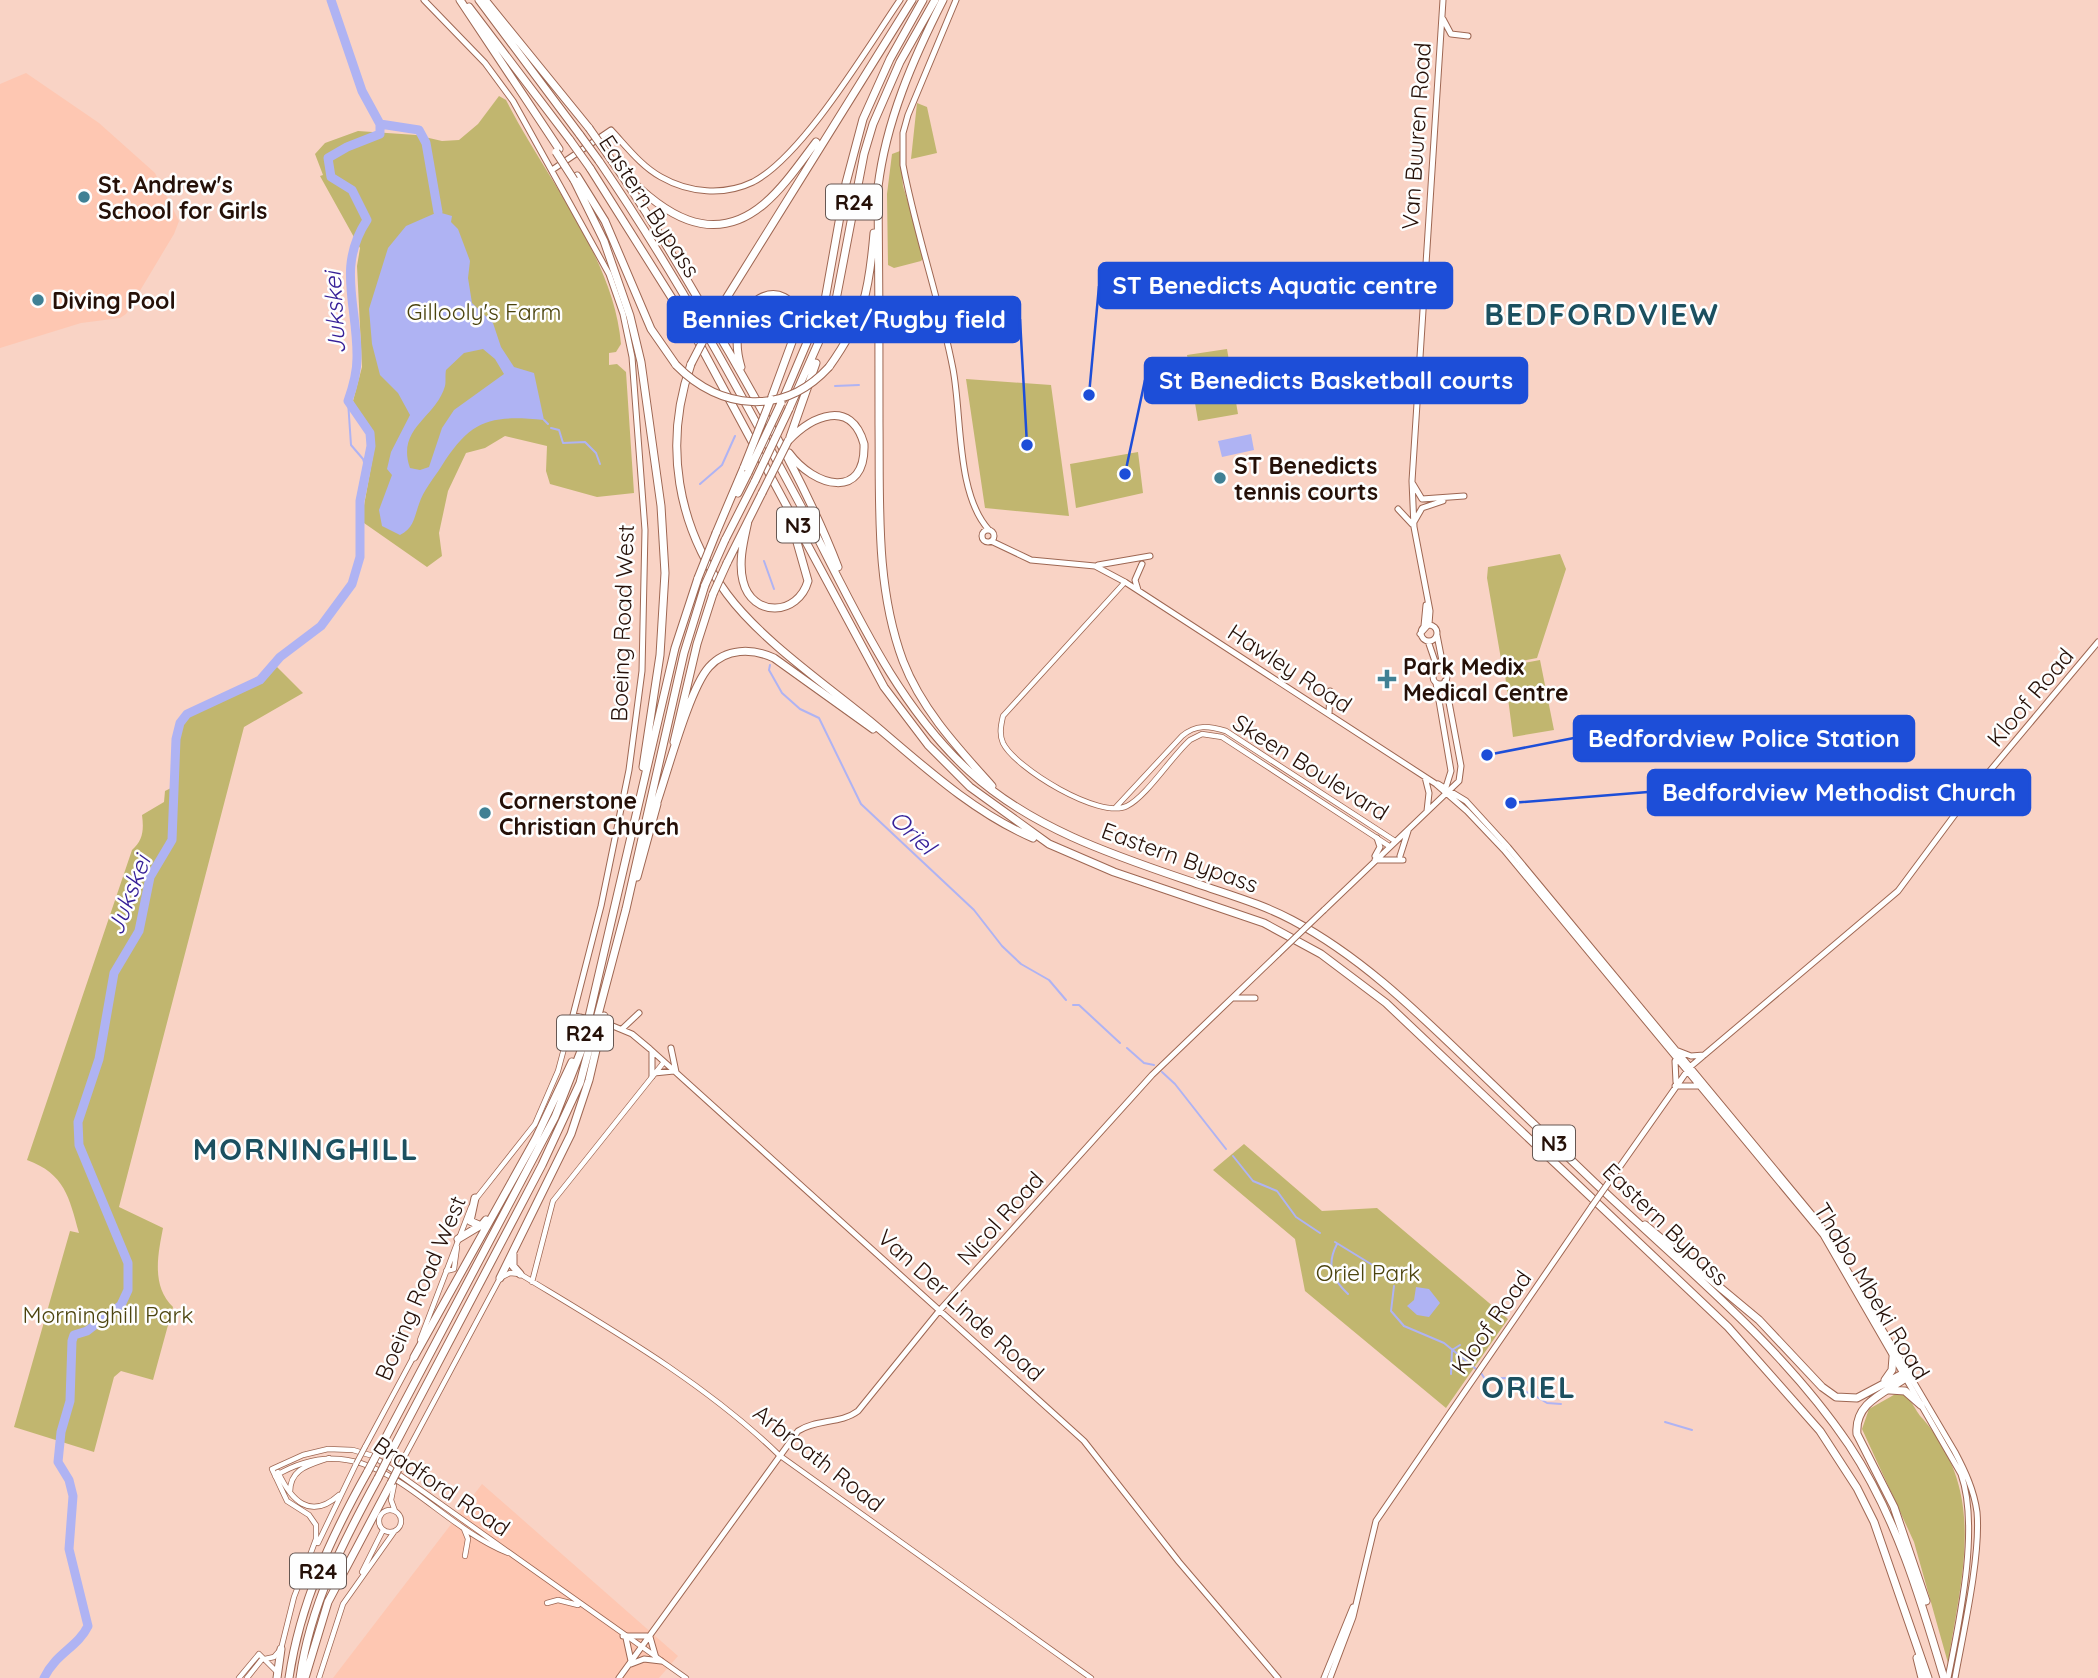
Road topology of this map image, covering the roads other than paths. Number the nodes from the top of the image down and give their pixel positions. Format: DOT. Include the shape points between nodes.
graph roads {
  1 [pos="424,0"];
  2 [pos="461,0"];
  3 [pos="479,0"];
  4 [pos="485,0"];
  5 [pos="900,0"];
  6 [pos="912,0"];
  7 [pos="923,0"];
  8 [pos="935,0"];
  9 [pos="943,0"];
  10 [pos="956,0"];
  11 [pos="1443,0"];
  12 [pos="1442,16"];
  13 [pos="1468,36"];
  14 [pos="838,115"];
  15 [pos="610,157"];
  16 [pos="552,170"];
  17 [pos="575,178"];
  18 [pos="878,185"];
  19 [pos="825,333"];
  20 [pos="762,410"];
  21 [pos="767,421"];
  22 [pos="795,431"];
  23 [pos="746,470"];
  24 [pos="1412,481"];
  25 [pos="783,496"];
  26 [pos="1464,496"];
  27 [pos="1453,498"];
  28 [pos="973,503"];
  29 [pos="1398,509"];
  30 [pos="748,521"];
  31 [pos="1414,525"];
  32 [pos="982,534"];
  33 [pos="992,536"];
  34 [pos="1150,556"];
  35 [pos="1142,564"];
  36 [pos="1095,566"];
  37 [pos="1125,582"];
  38 [pos="1138,590"];
  39 [pos="1427,595"];
  40 [pos="850,597"];
  41 [pos="1429,606"];
  42 [pos="1426,625"];
  43 [pos="1435,627"];
  44 [pos="1437,635"];
  45 [pos="1428,641"];
  46 [pos="2098,642"];
  47 [pos="1441,670"];
  48 [pos="1445,681"];
  49 [pos="1436,683"];
  50 [pos="1330,691"];
  51 [pos="1329,714"];
  52 [pos="1166,753"];
  53 [pos="1172,758"];
  54 [pos="916,760"];
  55 [pos="1459,760"];
  56 [pos="1450,762"];
  57 [pos="1425,777"];
  58 [pos="1459,781"];
  59 [pos="1307,783"];
  60 [pos="1138,786"];
  61 [pos="1143,790"];
  62 [pos="1447,790"];
  63 [pos="1305,791"];
  64 [pos="1000,795"];
  65 [pos="1458,798"];
  66 [pos="656,806"];
  67 [pos="1116,808"];
  68 [pos="1427,811"];
  69 [pos="634,820"];
  70 [pos="1409,828"];
  71 [pos="1377,838"];
  72 [pos="1395,841"];
  73 [pos="1049,844"];
  74 [pos="1389,846"];
  75 [pos="1374,861"];
  76 [pos="626,909"];
  77 [pos="1569,926"];
  78 [pos="615,954"];
  79 [pos="1232,998"];
  80 [pos="1255,998"];
  81 [pos="591,1012"];
  82 [pos="639,1013"];
  83 [pos="573,1015"];
  84 [pos="622,1029"];
  85 [pos="671,1048"];
  86 [pos="650,1049"];
  87 [pos="1673,1052"];
  88 [pos="1703,1056"];
  89 [pos="664,1062"];
  90 [pos="1688,1069"];
  91 [pos="675,1072"];
  92 [pos="653,1075"];
  93 [pos="1700,1083"];
  94 [pos="1674,1087"];
  95 [pos="475,1198"];
  96 [pos="499,1201"];
  97 [pos="1799,1201"];
  98 [pos="1616,1203"];
  99 [pos="481,1226"];
  100 [pos="458,1239"];
  101 [pos="517,1243"];
  102 [pos="520,1274"];
  103 [pos="500,1278"];
  104 [pos="532,1282"];
  105 [pos="939,1311"];
  106 [pos="414,1357"];
  107 [pos="1893,1357"];
  108 [pos="1906,1375"];
  109 [pos="1878,1391"];
  110 [pos="1921,1405"];
  111 [pos="779,1455"];
  112 [pos="335,1456"];
  113 [pos="399,1467"];
  114 [pos="277,1475"];
  115 [pos="347,1482"];
  116 [pos="392,1484"];
  117 [pos="290,1496"];
  118 [pos="395,1511"];
  119 [pos="368,1526"];
  120 [pos="381,1529"];
  121 [pos="464,1529"];
  122 [pos="394,1532"];
  123 [pos="512,1555"];
  124 [pos="465,1556"];
  125 [pos="306,1566"];
  126 [pos="360,1576"];
  127 [pos="1902,1601"];
  128 [pos="547,1603"];
  129 [pos="582,1606"];
  130 [pos="1353,1607"];
  131 [pos="649,1635"];
  132 [pos="625,1637"];
  133 [pos="1935,1646"];
  134 [pos="641,1648"];
  135 [pos="281,1649"];
  136 [pos="263,1658"];
  137 [pos="659,1660"];
  138 [pos="630,1664"];
  139 [pos="277,1675"];
  140 [pos="239,1678"];
  141 [pos="247,1678"];
  142 [pos="289,1678"];
  143 [pos="303,1678"];
  144 [pos="319,1678"];
  145 [pos="619,1678"];
  146 [pos="686,1678"];
  147 [pos="1091,1678"];
  148 [pos="1278,1678"];
  149 [pos="1324,1678"];
  150 [pos="1330,1678"];
  151 [pos="1922,1678"];
  152 [pos="1928,1678"];
  153 [pos="1946,1678"];
  154 [pos="1955,1678"];
  1 -- 16 [label="main road, Boeing Road West" via="485,63 513,101"];
  2 -- 17 [label="highway, bridge"];
  2 -- 25 [label="highway, Eastern Bypass / N3, bridge" via="590,168 686,320"];
  3 -- 40 [label="highway, Eastern Bypass / N3, bridge" via="599,161 658,250"];
  4 -- 15 [label="highway, bridge"];
  5 -- 16 [label="main road" via="828,104 781,162 752,182 717,192 671,182 648,168 611,130"];
  6 -- 14 [label="highway"];
  7 -- 23 [label="highway, R24, bridge" via="863,119 825,300 781,403"];
  8 -- 19 [label="highway, R24" via="900,62 863,154 835,305"];
  9 -- 18 [label="highway" via="901,94"];
  10 -- 28 [label="main road" via="908,115 903,165 953,368"];
  11 -- 12 [label="main road, Van Buuren Road"];
  12 -- 13 [label="main road" via="1449,32"];
  12 -- 24 [label="main road, Van Buuren Road"];
  14 -- 15 [label="highway" via="775,194 752,213 724,222 700,223 674,215 648,197"];
  14 -- 54 [label="highway, bridge" via="691,364 680,405 677,458 685,516 696,544 727,594 749,618"];
  15 -- 20 [label="highway"];
  16 -- 83 [label="main road, Boeing Road West" via="593,240 623,314 640,434 645,530 636,727 601,906"];
  17 -- 18 [label="highway, bridge" via="605,221 651,329 676,365 705,389 740,401 793,394 818,379 857,326 866,301"];
  17 -- 69 [label="highway" via="630,316 641,362 663,527 660,655"];
  18 -- 64 [label="highway" via="881,528 887,601 916,687 951,740"];
  19 -- 22 [label="highway"];
  19 -- 76 [label="highway, R24, bridge" via="705,585 684,653"];
  20 -- 21 [label="highway"];
  20 -- 23 [label="highway, bridge" via="741,368 736,334 750,306 759,297 772,294 790,302 799,323"];
  21 -- 22 [label="highway" via="791,456 820,481 848,480 863,462 862,436 846,418 824,416"];
  21 -- 40 [label="highway" via="812,504"];
  22 -- 30 [label="highway, bridge"];
  23 -- 69 [label="highway, R24, bridge" via="698,578 675,649"];
  24 -- 26 [label="main road" via="1422,499"];
  24 -- 31 [label="main road, Van Buuren Road"];
  25 -- 30 [label="highway" via="808,575 803,593 788,607 760,606 746,587 741,558"];
  25 -- 73 [label="highway, Eastern Bypass / N3" via="884,687 915,730 970,787"];
  27 -- 31 [label="main road" via="1422,508"];
  28 -- 32 [label="main road"];
  28 -- 33 [label="main road"];
  29 -- 31 [label="main road"];
  30 -- 66 [label="highway, bridge" via="713,594"];
  31 -- 39 [label="main road"];
  32 -- 33 [label="main road"];
  32 -- 33 [label="main road" via="984,541"];
  33 -- 36 [label="main road" via="1005,549 1031,560"];
  34 -- 36 [label="main road"];
  35 -- 38 [label="main road" via="1135,580"];
  36 -- 37 [label="main road, Hawley Road"];
  37 -- 38 [label="main road, Hawley Road"];
  37 -- 67 [label="street" via="1003,716 1000,732 1010,752 1049,783 1096,806"];
  38 -- 51 [label="main road, Hawley Road"];
  39 -- 41 [label="main road"];
  39 -- 42 [label="main road"];
  40 -- 64 [label="highway, Eastern Bypass / N3" via="912,708 967,770"];
  41 -- 42 [label="main road"];
  41 -- 43 [label="main road"];
  42 -- 43 [label="main road"];
  42 -- 45 [label="main road" via="1420,635"];
  43 -- 44 [label="main road"];
  44 -- 45 [label="main road"];
  44 -- 47 [label="main road"];
  45 -- 47 [label="main road"];
  46 -- 88 [label="main road, Kloof Road" via="1968,797 1898,891"];
  47 -- 48 [label="main road"];
  47 -- 49 [label="main road" via="1433,674"];
  48 -- 49 [label="main road"];
  48 -- 55 [label="main road"];
  49 -- 56 [label="main road"];
  50 -- 51 [label="main road"];
  51 -- 57 [label="main road, Hawley Road"];
  52 -- 53 [label="street"];
  52 -- 59 [label="street, Skeen Boulevard" via="1186,732 1210,726 1226,731"];
  52 -- 60 [label="street, Skeen Boulevard"];
  53 -- 61 [label="street, Skeen Boulevard"];
  53 -- 63 [label="street, Skeen Boulevard" via="1197,736 1222,737"];
  54 -- 66 [label="highway" via="780,662 765,654 740,651 722,657 703,674"];
  54 -- 73 [label="highway" via="981,809"];
  55 -- 56 [label="main road"];
  55 -- 58 [label="main road"];
  56 -- 62 [label="main road"];
  57 -- 62 [label="main road, Hawley Road"];
  57 -- 68 [label="main road"];
  58 -- 62 [label="main road"];
  58 -- 65 [label="main road"];
  59 -- 63 [label="street"];
  59 -- 72 [label="street, Skeen Boulevard"];
  60 -- 61 [label="street"];
  60 -- 67 [label="street, Skeen Boulevard"];
  61 -- 67 [label="street, Skeen Boulevard" via="1130,805"];
  62 -- 65 [label="main road"];
  62 -- 68 [label="main road, Nicol Road"];
  63 -- 71 [label="street, Skeen Boulevard"];
  64 -- 98 [label="highway, Eastern Bypass / N3" via="1098,849 1271,909 1329,942 1417,1012"];
  65 -- 77 [label="main road"];
  65 -- 77 [label="main road" via="1508,847"];
  66 -- 76 [label="highway"];
  68 -- 70 [label="main road, Nicol Road"];
  69 -- 81 [label="highway, R24"];
  70 -- 72 [label="main road, Nicol Road"];
  70 -- 75 [label="main road" via="1402,858"];
  71 -- 74 [label="street, Skeen Boulevard"];
  71 -- 75 [label="main road" via="1380,847"];
  72 -- 74 [label="main road, Nicol Road"];
  73 -- 127 [label="highway, Eastern Bypass / N3" via="1114,872 1264,923 1321,954 1386,1003 1728,1326 1787,1390 1857,1488"];
  74 -- 75 [label="main road, Nicol Road"];
  75 -- 79 [label="main road, Nicol Road, bridge"];
  76 -- 78 [label="highway, R24"];
  77 -- 87 [label="main road, Thabo Mbeki Road"];
  78 -- 101 [label="highway" via="580,1107"];
  78 -- 143 [label="highway, R24, bridge" via="573,1102 342,1545 306,1639"];
  79 -- 80 [label="main road"];
  79 -- 105 [label="main road, Nicol Road" via="1152,1075"];
  81 -- 96 [label="highway" via="550,1112"];
  81 -- 142 [label="highway, R24, bridge" via="555,1117 316,1574"];
  82 -- 84 [label="main road"];
  83 -- 84 [label="main road, Van Der Linde Road, bridge"];
  83 -- 95 [label="street, Boeing Road West" via="558,1071 535,1124"];
  84 -- 86 [label="main road, Van Der Linde Road"];
  85 -- 91 [label="main road"];
  86 -- 89 [label="main road, Van Der Linde Road"];
  86 -- 92 [label="main road"];
  87 -- 88 [label="main road"];
  87 -- 90 [label="main road, Thabo Mbeki Road"];
  87 -- 94 [label="main road"];
  88 -- 90 [label="main road, Kloof Road"];
  88 -- 93 [label="main road"];
  89 -- 91 [label="main road, Van Der Linde Road"];
  89 -- 92 [label="street"];
  90 -- 93 [label="main road, Thabo Mbeki Road"];
  90 -- 94 [label="main road, Kloof Road"];
  91 -- 92 [label="main road"];
  91 -- 105 [label="main road, Van Der Linde Road"];
  92 -- 104 [label="street" via="553,1201"];
  93 -- 94 [label="main road"];
  93 -- 97 [label="main road, Thabo Mbeki Road"];
  94 -- 130 [label="main road, Kloof Road, bridge" via="1376,1521"];
  95 -- 99 [label="highway" via="469,1219"];
  95 -- 100 [label="street, Boeing Road West"];
  96 -- 99 [label="highway"];
  96 -- 106 [label="highway"];
  97 -- 107 [label="main road, Thabo Mbeki Road"];
  97 -- 108 [label="main road, Thabo Mbeki Road" via="1832,1241"];
  98 -- 109 [label="highway" via="1759,1320 1829,1394 1846,1400"];
  98 -- 133 [label="highway, Eastern Bypass / N3" via="1772,1350 1831,1420 1888,1516"];
  99 -- 100 [label="highway"];
  100 -- 106 [label="street, Boeing Road West"];
  101 -- 102 [label="highway" via="512,1262"];
  101 -- 103 [label="highway"];
  102 -- 103 [label="street"];
  102 -- 104 [label="street, Arbroath Road"];
  103 -- 113 [label="street"];
  104 -- 111 [label="street, Arbroath Road" via="605,1325 744,1422"];
  105 -- 111 [label="main road, Nicol Road" via="858,1411 801,1428"];
  105 -- 148 [label="main road, Van Der Linde Road" via="1084,1441"];
  106 -- 115 [label="street, Boeing Road West, bridge"];
  107 -- 108 [label="main road, Thabo Mbeki Road"];
  107 -- 109 [label="highway" via="1891,1373"];
  108 -- 109 [label="highway"];
  108 -- 110 [label="main road, Thabo Mbeki Road"];
  108 -- 154 [label="main road, Thabo Mbeki Road" via="1966,1473 1977,1514"];
  109 -- 110 [label="highway" via="1899,1389"];
  109 -- 133 [label="highway" via="1862,1409 1857,1434 1909,1544"];
  110 -- 153 [label="main road, Thabo Mbeki Road" via="1961,1475 1969,1506 1967,1550"];
  111 -- 131 [label="main road, Nicol Road"];
  111 -- 147 [label="street, Arbroath Road"];
  112 -- 114 [label="street, Bradford Road" via="306,1461"];
  112 -- 117 [label="street" via="295,1474"];
  112 -- 121 [label="street, Bradford Road" via="366,1463"];
  113 -- 116 [label="highway, bridge"];
  114 -- 117 [label="street"];
  114 -- 123 [label="street, Bradford Road" via="274,1469 317,1450 362,1451"];
  114 -- 125 [label="street" via="287,1501 316,1525 317,1537"];
  115 -- 117 [label="street" via="336,1498 323,1505 300,1504"];
  115 -- 125 [label="street, Boeing Road West"];
  116 -- 118 [label="street"];
  116 -- 119 [label="highway"];
  118 -- 120 [label="street" via="382,1513"];
  118 -- 122 [label="street" via="402,1522"];
  119 -- 120 [label="highway"];
  119 -- 143 [label="highway" via="328,1602"];
  120 -- 122 [label="street"];
  120 -- 126 [label="street"];
  121 -- 123 [label="street, Bradford Road"];
  121 -- 124 [label="street"];
  122 -- 126 [label="street"];
  123 -- 129 [label="street, Bradford Road"];
  125 -- 135 [label="street, Boeing Road West"];
  126 -- 144 [label="street" via="337,1615"];
  127 -- 151 [label="highway"];
  127 -- 152 [label="highway, Eastern Bypass / N3"];
  128 -- 129 [label="street" via="558,1600"];
  129 -- 132 [label="street, Bradford Road"];
  130 -- 149 [label="main road, Kloof Road"];
  130 -- 150 [label="main road, Kloof Road"];
  131 -- 132 [label="main road"];
  131 -- 134 [label="main road, Nicol Road"];
  131 -- 137 [label="main road"];
  132 -- 134 [label="street, Bradford Road"];
  132 -- 138 [label="main road"];
  133 -- 153 [label="highway, Eastern Bypass / N3"];
  134 -- 137 [label="street, Bradford Road"];
  134 -- 138 [label="main road, Nicol Road"];
  135 -- 136 [label="street" via="274,1657"];
  135 -- 139 [label="highway"];
  136 -- 139 [label="street"];
  136 -- 140 [label="street"];
  136 -- 141 [label="street"];
  137 -- 138 [label="main road"];
  137 -- 146 [label="street, Bradford Road"];
  138 -- 145 [label="main road, Nicol Road"];
}
